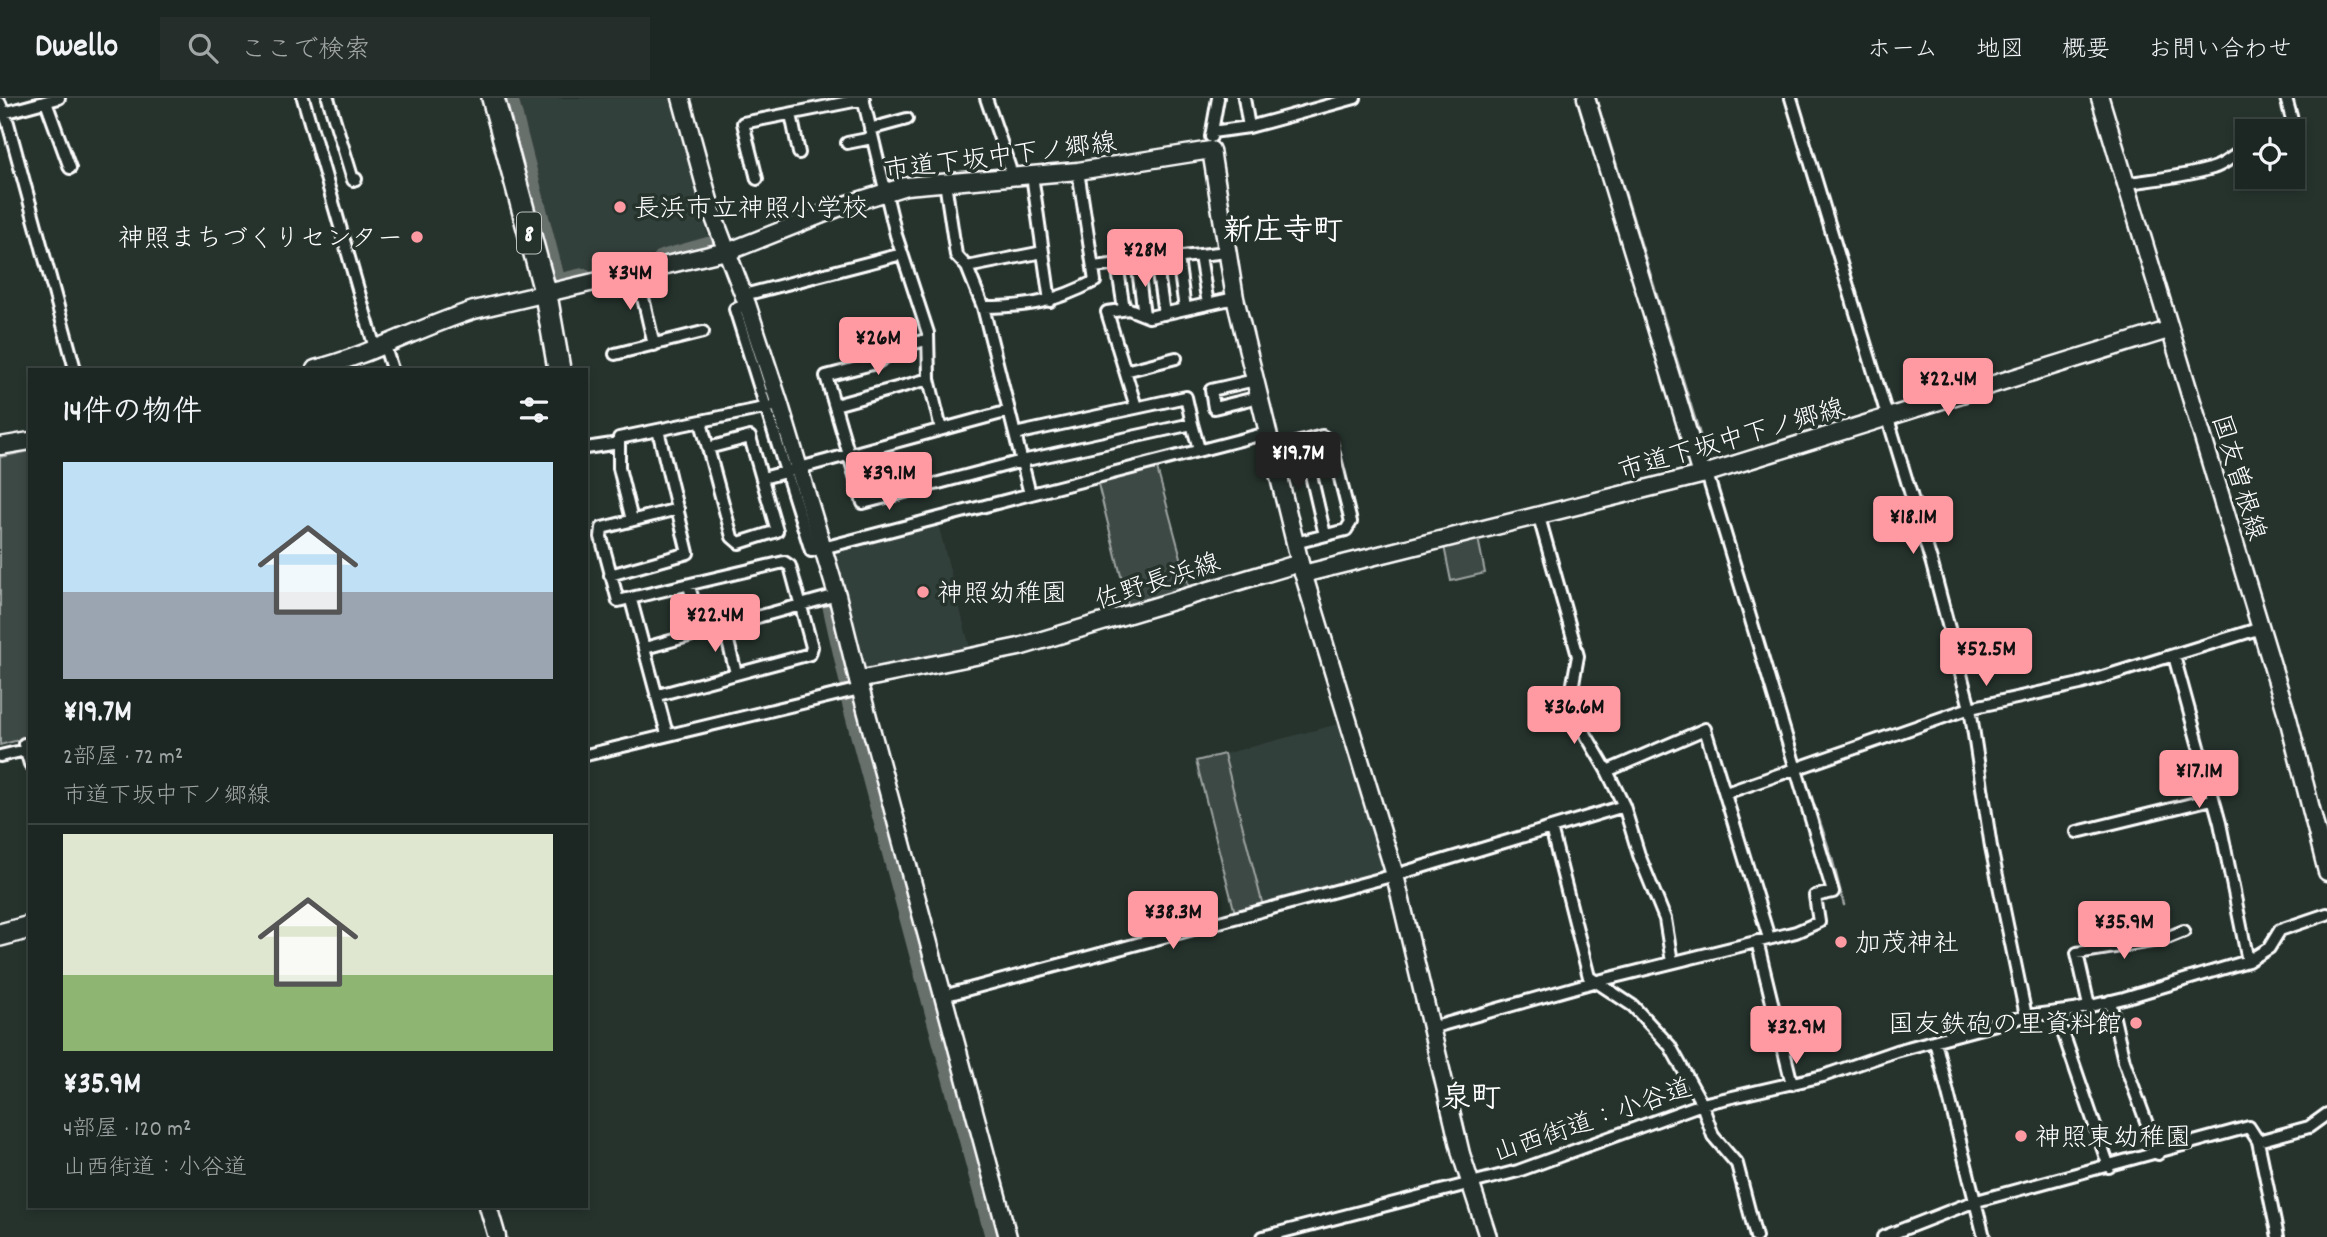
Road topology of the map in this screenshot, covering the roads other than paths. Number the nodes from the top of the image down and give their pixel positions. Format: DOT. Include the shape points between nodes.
graph roads {
  1 [pos="59,98"];
  2 [pos="481,98"];
  3 [pos="493,98"];
  4 [pos="681,98"];
  5 [pos="864,98"];
  6 [pos="986,98"];
  7 [pos="1218,98"];
  8 [pos="1244,98"];
  9 [pos="1355,98"];
  10 [pos="1586,98"];
  11 [pos="1791,98"];
  12 [pos="2100,98"];
  13 [pos="2286,98"];
  14 [pos="328,100"];
  15 [pos="46,102"];
  16 [pos="305,104"];
  17 [pos="1,110"];
  18 [pos="791,114"];
  19 [pos="907,119"];
  20 [pos="2292,119"];
  21 [pos="1249,127"];
  22 [pos="1212,132"];
  23 [pos="871,133"];
  24 [pos="847,143"];
  25 [pos="1211,150"];
  26 [pos="799,153"];
  27 [pos="2235,155"];
  28 [pos="70,168"];
  29 [pos="1078,172"];
  30 [pos="1032,175"];
  31 [pos="1013,177"];
  32 [pos="757,178"];
  33 [pos="356,179"];
  34 [pos="945,182"];
  35 [pos="2124,184"];
  36 [pos="884,192"];
  37 [pos="726,250"];
  38 [pos="1043,252"];
  39 [pos="1227,252"];
  40 [pos="902,254"];
  41 [pos="1200,256"];
  42 [pos="1178,258"];
  43 [pos="1156,260"];
  44 [pos="1137,262"];
  45 [pos="1117,264"];
  46 [pos="967,267"];
  47 [pos="1093,267"];
  48 [pos="637,272"];
  49 [pos="540,296"];
  50 [pos="1235,298"];
  51 [pos="1050,301"];
  52 [pos="744,303"];
  53 [pos="1208,304"];
  54 [pos="983,307"];
  55 [pos="1124,309"];
  56 [pos="1185,309"];
  57 [pos="1164,314"];
  58 [pos="1144,315"];
  59 [pos="2168,330"];
  60 [pos="703,332"];
  61 [pos="926,340"];
  62 [pos="654,345"];
  63 [pos="380,346"];
  64 [pos="615,354"];
  65 [pos="1176,358"];
  66 [pos="75,368"];
  67 [pos="318,368"];
  68 [pos="391,368"];
  69 [pos="547,368"];
  70 [pos="559,368"];
  71 [pos="1125,371"];
  72 [pos="929,379"];
  73 [pos="1255,380"];
  74 [pos="1259,397"];
  75 [pos="835,405"];
  76 [pos="774,407"];
  77 [pos="1136,407"];
  78 [pos="1009,411"];
  79 [pos="1888,418"];
  80 [pos="701,422"];
  81 [pos="1192,424"];
  82 [pos="941,429"];
  83 [pos="658,430"];
  84 [pos="1015,434"];
  85 [pos="28,440"];
  86 [pos="1303,441"];
  87 [pos="1269,442"];
  88 [pos="619,443"];
  89 [pos="0,446"];
  90 [pos="588,448"];
  91 [pos="708,448"];
  92 [pos="1199,449"];
  93 [pos="848,454"];
  94 [pos="1022,461"];
  95 [pos="793,470"];
  96 [pos="1709,473"];
  97 [pos="763,478"];
  98 [pos="1030,494"];
  99 [pos="678,509"];
  100 [pos="1539,517"];
  101 [pos="632,520"];
  102 [pos="1325,535"];
  103 [pos="1295,543"];
  104 [pos="818,549"];
  105 [pos="1302,568"];
  106 [pos="610,575"];
  107 [pos="689,586"];
  108 [pos="837,595"];
  109 [pos="631,600"];
  110 [pos="801,606"];
  111 [pos="724,626"];
  112 [pos="2261,628"];
  113 [pos="702,632"];
  114 [pos="645,648"];
  115 [pos="2174,656"];
  116 [pos="736,673"];
  117 [pos="859,685"];
  118 [pos="658,695"];
  119 [pos="1970,708"];
  120 [pos="667,734"];
  121 [pos="26,748"];
  122 [pos="588,754"];
  123 [pos="0,756"];
  124 [pos="1795,768"];
  125 [pos="1607,771"];
  126 [pos="1726,793"];
  127 [pos="2212,799"];
  128 [pos="1624,806"];
  129 [pos="1551,828"];
  130 [pos="2077,832"];
  131 [pos="2327,872"];
  132 [pos="1395,875"];
  133 [pos="28,913"];
  134 [pos="2327,914"];
  135 [pos="0,920"];
  136 [pos="28,928"];
  137 [pos="2184,931"];
  138 [pos="0,935"];
  139 [pos="1763,939"];
  140 [pos="2248,961"];
  141 [pos="1672,962"];
  142 [pos="1594,982"];
  143 [pos="943,996"];
  144 [pos="2110,1001"];
  145 [pos="2089,1006"];
  146 [pos="2056,1012"];
  147 [pos="2025,1016"];
  148 [pos="1431,1028"];
  149 [pos="1935,1041"];
  150 [pos="1792,1084"];
  151 [pos="1702,1104"];
  152 [pos="2327,1114"];
  153 [pos="2259,1141"];
  154 [pos="2158,1154"];
  155 [pos="2109,1167"];
  156 [pos="1472,1184"];
  157 [pos="1973,1202"];
  158 [pos="489,1208"];
  159 [pos="497,1237"];
  160 [pos="1008,1237"];
  161 [pos="1263,1237"];
  162 [pos="1488,1237"];
  163 [pos="1756,1237"];
  164 [pos="1883,1237"];
  165 [pos="1984,1237"];
  166 [pos="2278,1237"];
  1 -- 15 [label="street"];
  2 -- 49 [label="highway, 8"];
  3 -- 49 [label="highway, 8"];
  4 -- 37 [label="street"];
  5 -- 18 [label="street"];
  5 -- 23 [label="street"];
  6 -- 31 [label="street"];
  7 -- 22 [label="street"];
  8 -- 21 [label="street"];
  9 -- 21 [label="street"];
  10 -- 96 [label="street"];
  11 -- 79 [label="street"];
  12 -- 35 [label="street, 国友曽根線"];
  13 -- 20 [label="street"];
  14 -- 16 [label="street"];
  14 -- 33 [label="street"];
  15 -- 17 [label="street"];
  15 -- 28 [label="street"];
  16 -- 63 [label="street"];
  17 -- 66 [label="street"];
  18 -- 26 [label="street"];
  18 -- 32 [label="street" via="743,123"];
  19 -- 23 [label="street"];
  21 -- 22 [label="street"];
  22 -- 25 [label="street"];
  23 -- 24 [label="street"];
  23 -- 36 [label="street"];
  25 -- 29 [label="street, 市道下坂中下ノ郷線"];
  25 -- 39 [label="street"];
  27 -- 35 [label="street" via="2212,169"];
  29 -- 30 [label="street, 市道下坂中下ノ郷線"];
  29 -- 47 [label="street"];
  30 -- 31 [label="street, 市道下坂中下ノ郷線"];
  30 -- 38 [label="street"];
  31 -- 34 [label="street, 市道下坂中下ノ郷線"];
  34 -- 36 [label="street, 市道下坂中下ノ郷線"];
  34 -- 46 [label="street" via="957,255"];
  35 -- 59 [label="street, 国友曽根線"];
  36 -- 37 [label="street, 市道下坂中下ノ郷線"];
  36 -- 40 [label="street"];
  37 -- 48 [label="street, 市道下坂中下ノ郷線"];
  37 -- 52 [label="street"];
  38 -- 46 [label="street"];
  38 -- 51 [label="street"];
  39 -- 41 [label="street"];
  39 -- 50 [label="street"];
  40 -- 52 [label="street"];
  40 -- 61 [label="street" via="928,332"];
  41 -- 42 [label="street"];
  41 -- 53 [label="street"];
  42 -- 43 [label="street"];
  42 -- 56 [label="street"];
  43 -- 44 [label="street"];
  43 -- 57 [label="street"];
  44 -- 45 [label="street"];
  44 -- 58 [label="street"];
  45 -- 47 [label="street"];
  45 -- 55 [label="street"];
  46 -- 54 [label="street"];
  47 -- 51 [label="street" via="1095,281"];
  48 -- 49 [label="street, 市道下坂中下ノ郷線"];
  48 -- 62 [label="street"];
  49 -- 63 [label="street, 市道下坂中下ノ郷線" via="442,320"];
  49 -- 69 [label="highway, 8"];
  49 -- 70 [label="highway, 8"];
  50 -- 53 [label="street"];
  50 -- 73 [label="street"];
  51 -- 54 [label="street" via="1027,307"];
  52 -- 76 [label="street"];
  53 -- 56 [label="street"];
  54 -- 78 [label="street"];
  55 -- 58 [label="street"];
  55 -- 71 [label="street" via="1108,312"];
  56 -- 57 [label="street"];
  57 -- 58 [label="street"];
  59 -- 79 [label="street, 市道下坂中下ノ郷線"];
  59 -- 112 [label="street, 国友曽根線"];
  60 -- 62 [label="street"];
  61 -- 72 [label="street"];
  61 -- 75 [label="street" via="900,347 876,363 826,376"];
  62 -- 64 [label="street"];
  63 -- 67 [label="street, 市道下坂中下ノ郷線"];
  63 -- 68 [label="street"];
  65 -- 71 [label="street"];
  71 -- 77 [label="street"];
  72 -- 75 [label="street"];
  72 -- 82 [label="street"];
  73 -- 74 [label="street"];
  73 -- 74 [label="street" via="1211,390 1214,408"];
  74 -- 87 [label="street"];
  75 -- 93 [label="street"];
  76 -- 80 [label="street"];
  76 -- 95 [label="street"];
  77 -- 81 [label="street" via="1186,397"];
  77 -- 84 [label="street"];
  78 -- 82 [label="street"];
  78 -- 84 [label="street"];
  79 -- 96 [label="street, 市道下坂中下ノ郷線"];
  79 -- 119 [label="street"];
  80 -- 83 [label="street"];
  80 -- 91 [label="street"];
  81 -- 92 [label="street"];
  81 -- 94 [label="street"];
  82 -- 93 [label="street"];
  83 -- 88 [label="street" via="619,438"];
  83 -- 99 [label="street"];
  84 -- 94 [label="street"];
  85 -- 89 [label="street"];
  86 -- 87 [label="street"];
  86 -- 102 [label="street"];
  86 -- 102 [label="street" via="1322,436 1331,442 1342,479 1351,522 1346,530"];
  87 -- 92 [label="street"];
  87 -- 103 [label="street"];
  88 -- 90 [label="street"];
  88 -- 101 [label="street" via="619,468"];
  91 -- 97 [label="street" via="750,437"];
  91 -- 97 [label="street" via="736,542 777,531"];
  92 -- 98 [label="street"];
  93 -- 94 [label="street" via="863,503"];
  93 -- 95 [label="street"];
  94 -- 98 [label="street"];
  95 -- 97 [label="street"];
  95 -- 104 [label="street"];
  96 -- 100 [label="street, 市道下坂中下ノ郷線"];
  96 -- 124 [label="street"];
  98 -- 104 [label="street"];
  99 -- 101 [label="street"];
  99 -- 106 [label="street" via="688,553"];
  100 -- 105 [label="street, 市道下坂中下ノ郷線"];
  100 -- 125 [label="street" via="1578,656 1572,711"];
  101 -- 106 [label="street" via="600,531"];
  102 -- 103 [label="street"];
  103 -- 105 [label="street"];
  104 -- 108 [label="street"];
  105 -- 117 [label="street, 佐野長浜線" via="1019,647"];
  105 -- 132 [label="street"];
  106 -- 109 [label="street" via="618,601"];
  107 -- 109 [label="street"];
  107 -- 110 [label="street" via="784,562 790,566"];
  107 -- 113 [label="street"];
  108 -- 110 [label="street"];
  108 -- 117 [label="street"];
  109 -- 114 [label="street"];
  110 -- 111 [label="street"];
  110 -- 116 [label="street" via="810,654"];
  111 -- 113 [label="street"];
  111 -- 116 [label="street"];
  112 -- 115 [label="street"];
  112 -- 131 [label="street, 国友曽根線"];
  113 -- 114 [label="street"];
  114 -- 118 [label="street"];
  115 -- 119 [label="street" via="2080,684"];
  115 -- 127 [label="street"];
  116 -- 118 [label="street"];
  117 -- 120 [label="street"];
  117 -- 143 [label="street"];
  118 -- 120 [label="street"];
  119 -- 124 [label="street"];
  119 -- 147 [label="street" via="1990,847"];
  120 -- 122 [label="street"];
  121 -- 123 [label="street"];
  124 -- 126 [label="street"];
  124 -- 139 [label="street" via="1833,892 1815,896 1819,922"];
  125 -- 126 [label="street" via="1705,729"];
  125 -- 128 [label="street"];
  126 -- 139 [label="street"];
  127 -- 130 [label="street"];
  127 -- 140 [label="street"];
  128 -- 129 [label="street"];
  128 -- 141 [label="street" via="1665,919"];
  129 -- 132 [label="street"];
  129 -- 142 [label="street"];
  132 -- 143 [label="street"];
  132 -- 148 [label="street"];
  133 -- 135 [label="highway"];
  134 -- 140 [label="street, 山西街道：小谷道" via="2280,930 2269,948"];
  136 -- 138 [label="highway"];
  137 -- 145 [label="street" via="2164,939 2077,953"];
  139 -- 141 [label="street"];
  139 -- 150 [label="street"];
  140 -- 144 [label="street, 山西街道：小谷道"];
  141 -- 142 [label="street"];
  142 -- 148 [label="street"];
  142 -- 151 [label="street" via="1633,1006 1670,1046"];
  143 -- 160 [label="street"];
  144 -- 145 [label="street, 山西街道：小谷道"];
  144 -- 154 [label="street" via="2124,1061"];
  145 -- 146 [label="street, 山西街道：小谷道"];
  146 -- 147 [label="street, 山西街道：小谷道"];
  146 -- 155 [label="street"];
  147 -- 149 [label="street, 山西街道：小谷道"];
  148 -- 156 [label="street"];
  149 -- 150 [label="street, 山西街道：小谷道"];
  149 -- 157 [label="street"];
  150 -- 151 [label="street, 山西街道：小谷道"];
  151 -- 156 [label="street, 山西街道：小谷道"];
  151 -- 163 [label="street" via="1713,1136 1737,1164"];
  152 -- 153 [label="street" via="2309,1127"];
  153 -- 154 [label="street" via="2249,1127"];
  153 -- 166 [label="street"];
  154 -- 155 [label="street"];
  155 -- 157 [label="street"];
  156 -- 161 [label="street, 山西街道：小谷道"];
  156 -- 162 [label="street"];
  157 -- 164 [label="street"];
  157 -- 165 [label="street"];
  158 -- 159 [label="street"];
}
